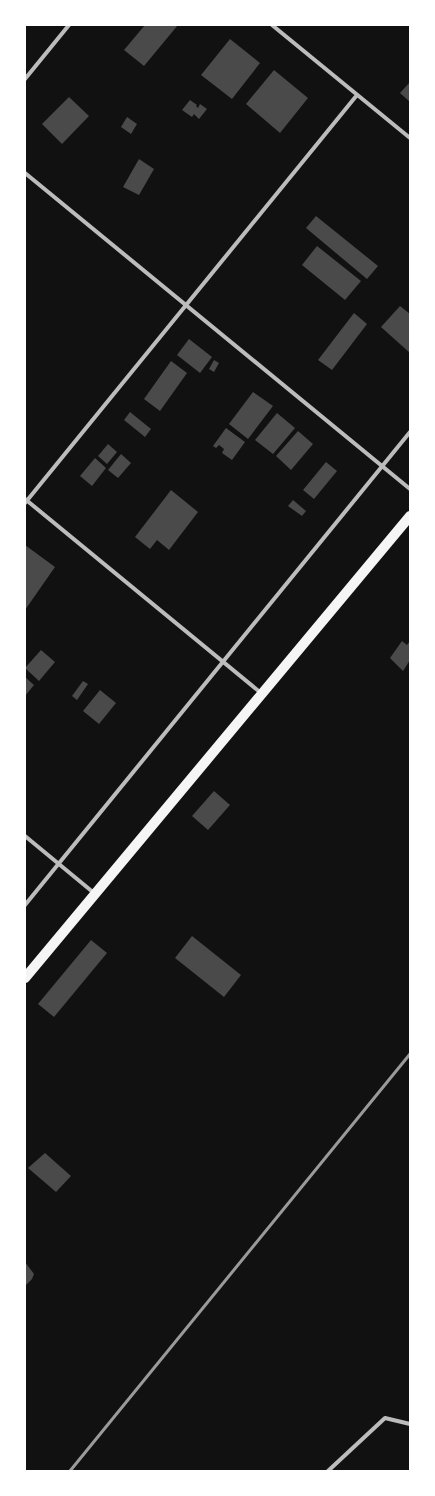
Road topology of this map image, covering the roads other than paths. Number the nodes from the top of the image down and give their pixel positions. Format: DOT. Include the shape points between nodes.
graph roads {
  1 [pos="69,25"];
  2 [pos="272,25"];
  3 [pos="25,79"];
  4 [pos="358,95"];
  5 [pos="410,138"];
  6 [pos="25,173"];
  7 [pos="186,306"];
  8 [pos="410,432"];
  9 [pos="382,466"];
  10 [pos="410,489"];
  11 [pos="26,501"];
  12 [pos="410,516"];
  13 [pos="223,662"];
  14 [pos="261,693"];
  15 [pos="25,836"];
  16 [pos="58,864"];
  17 [pos="94,893"];
  18 [pos="25,905"];
  19 [pos="25,978"];
  20 [pos="410,1424"];
  21 [pos="328,1471"];
  1 -- 3 [label="street"];
  2 -- 4 [label="street"];
  4 -- 5 [label="street"];
  4 -- 7 [label="street"];
  6 -- 7 [label="street"];
  7 -- 9 [label="street"];
  7 -- 11 [label="street"];
  8 -- 9 [label="street"];
  9 -- 10 [label="street"];
  9 -- 13 [label="street"];
  11 -- 13 [label="street"];
  12 -- 14 [label="main road"];
  13 -- 14 [label="street"];
  13 -- 16 [label="street"];
  14 -- 17 [label="main road"];
  15 -- 16 [label="street"];
  16 -- 17 [label="street"];
  16 -- 18 [label="street"];
  17 -- 19 [label="main road"];
  20 -- 21 [label="street" via="385,1418"];
}
